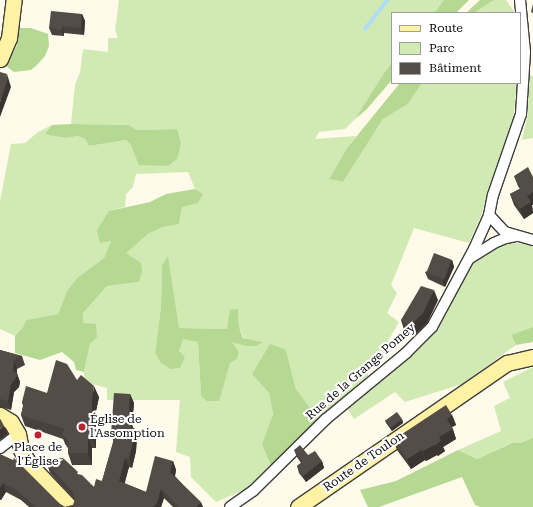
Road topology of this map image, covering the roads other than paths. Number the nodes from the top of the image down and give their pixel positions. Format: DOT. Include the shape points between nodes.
graph roads {
  1 [pos="14,0"];
  2 [pos="520,0"];
  3 [pos="0,59"];
  4 [pos="489,215"];
  5 [pos="516,236"];
  6 [pos="533,240"];
  7 [pos="468,259"];
  8 [pos="533,357"];
  9 [pos="10,424"];
  10 [pos="0,448"];
  11 [pos="70,507"];
  12 [pos="230,507"];
  13 [pos="298,507"];
  1 -- 3 [label="main road" via="9,38"];
  2 -- 4 [label="street, Rue de la Grange Pomey" via="525,52 521,114 493,195"];
  4 -- 5 [label="street" via="505,232"];
  4 -- 7 [label="street, Rue de la Grange Pomey"];
  5 -- 6 [label="street"];
  5 -- 7 [label="street" via="494,243"];
  7 -- 12 [label="street, Rue de la Grange Pomey" via="432,327 406,353 326,419 253,492"];
  8 -- 13 [label="main road, Route de Toulon" via="507,363"];
  9 -- 10 [label="street"];
  9 -- 11 [label="main road" via="30,465"];
}
